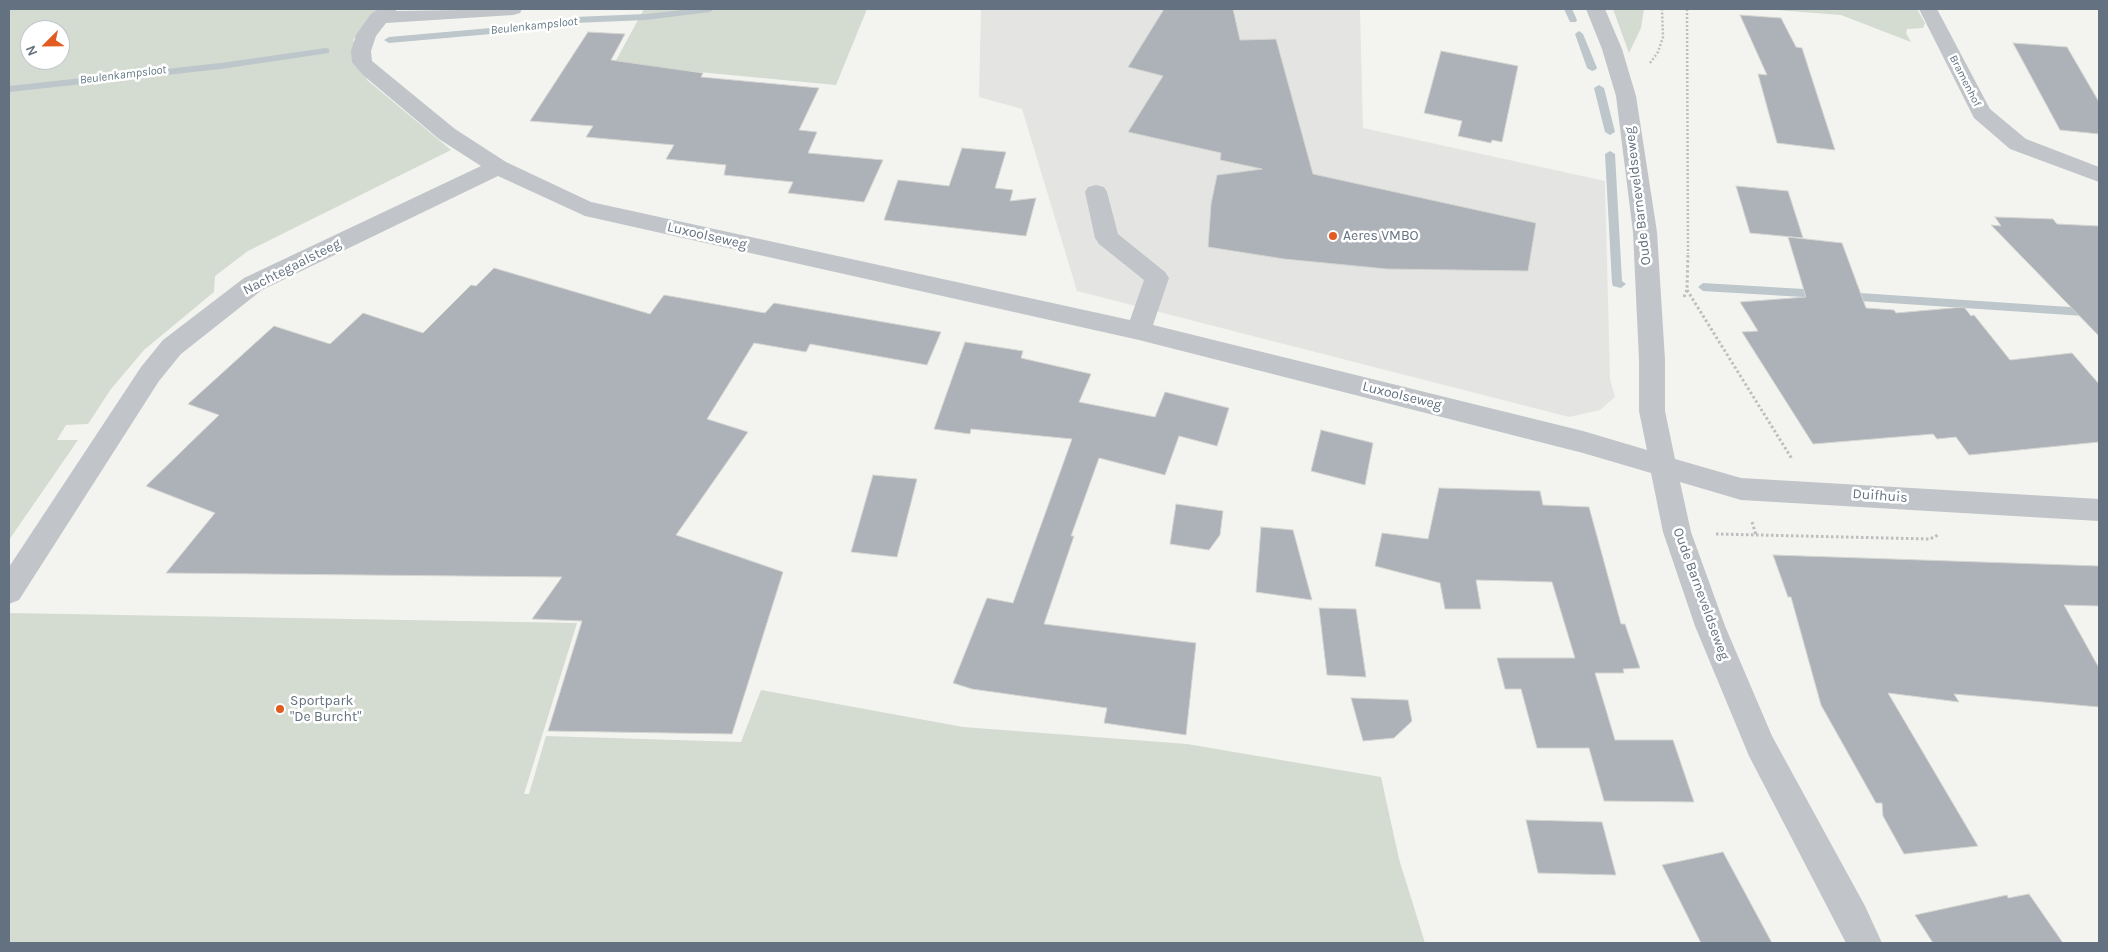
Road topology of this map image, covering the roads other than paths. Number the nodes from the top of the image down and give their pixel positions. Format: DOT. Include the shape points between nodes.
graph roads {
  1 [pos="513,9"];
  2 [pos="1596,9"];
  3 [pos="1928,9"];
  4 [pos="383,13"];
  5 [pos="498,167"];
  6 [pos="2099,175"];
  7 [pos="1096,192"];
  8 [pos="1139,331"];
  9 [pos="1663,466"];
  10 [pos="2099,510"];
  11 [pos="9,591"];
  12 [pos="1864,943"];
  1 -- 4 [label="street, Luxoolseweg"];
  2 -- 9 [label="street, Oude Barneveldseweg" via="1626,96 1645,232 1652,411"];
  3 -- 6 [label="street, Bramenhof" via="1981,113 2018,144"];
  4 -- 5 [label="street, Luxoolseweg" via="366,35 360,51 362,62 447,134"];
  5 -- 8 [label="street, Luxoolseweg" via="585,208"];
  5 -- 11 [label="street, Nachtegaalsteeg" via="253,284 172,347 150,374"];
  7 -- 8 [label="street" via="1107,238 1157,278"];
  8 -- 9 [label="street, Luxoolseweg" via="1573,439"];
  9 -- 10 [label="street, Duifhuis" via="1741,489"];
  9 -- 12 [label="street, Oude Barneveldseweg" via="1677,532 1710,626 1760,745"];
}
